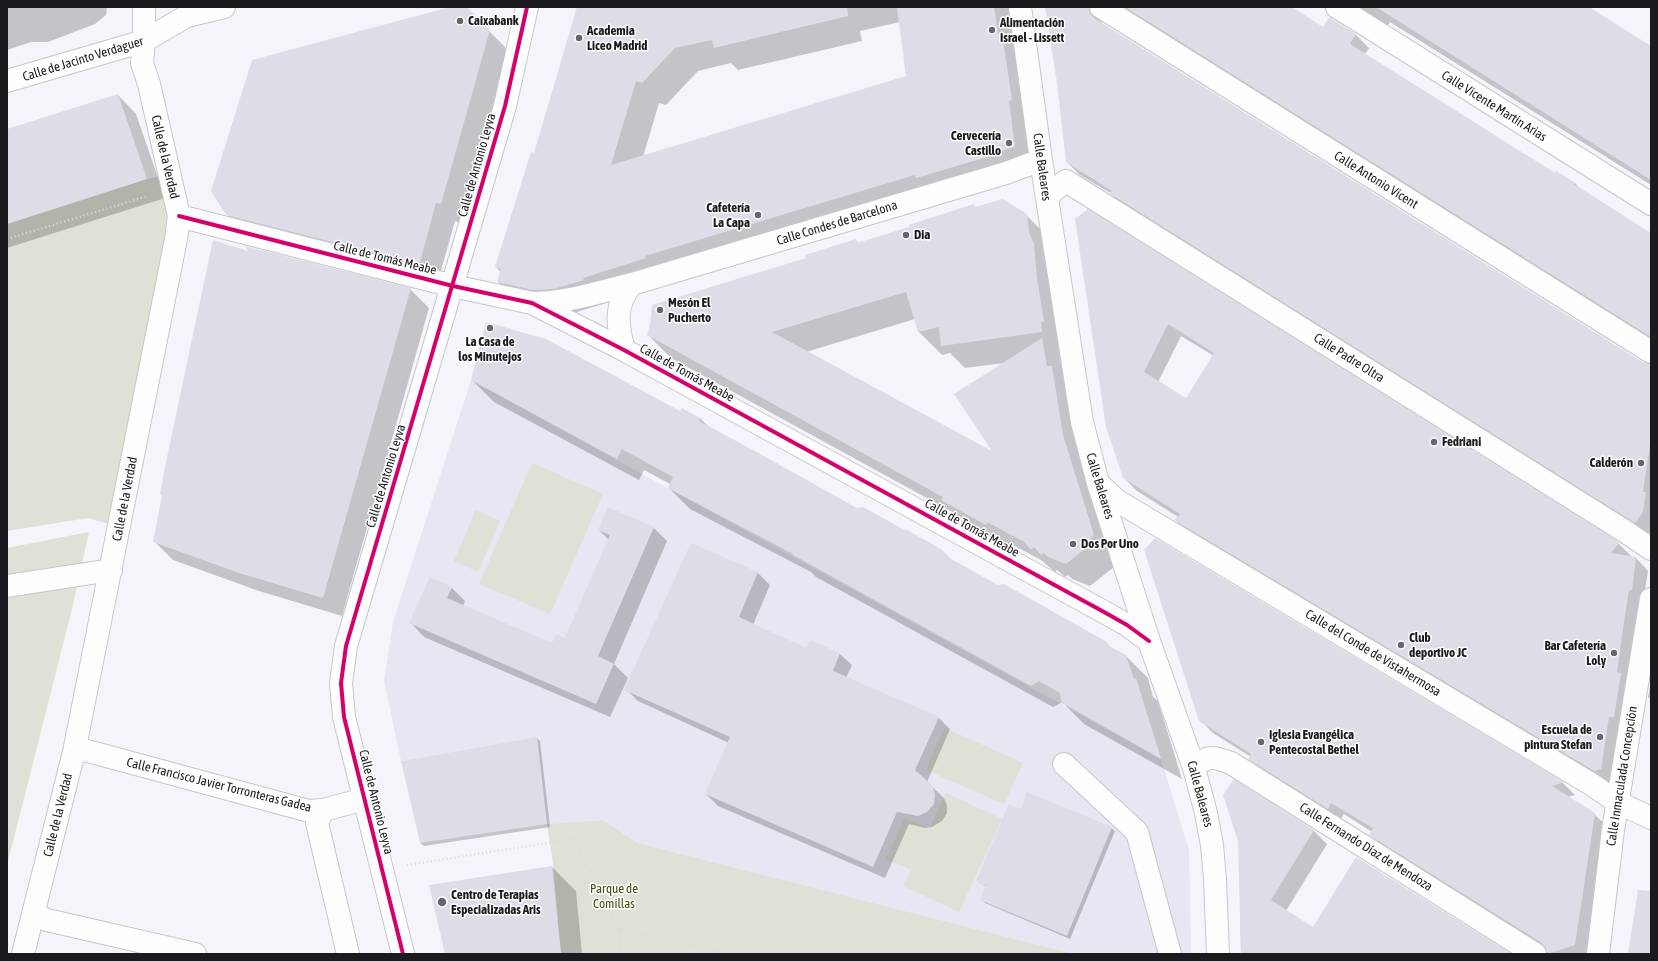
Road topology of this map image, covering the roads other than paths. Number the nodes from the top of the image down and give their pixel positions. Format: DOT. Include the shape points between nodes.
graph roads {
  1 [pos="144,7"];
  2 [pos="224,7"];
  3 [pos="528,7"];
  4 [pos="1020,7"];
  5 [pos="1101,7"];
  6 [pos="1337,7"];
  7 [pos="144,41"];
  8 [pos="7,81"];
  9 [pos="1041,160"];
  10 [pos="1046,196"];
  11 [pos="1651,204"];
  12 [pos="179,216"];
  13 [pos="632,284"];
  14 [pos="453,286"];
  15 [pos="532,303"];
  16 [pos="624,350"];
  17 [pos="1651,352"];
  18 [pos="1098,483"];
  19 [pos="1651,549"];
  20 [pos="111,570"];
  21 [pos="7,586"];
  22 [pos="1651,599"];
  23 [pos="1149,641"];
  24 [pos="74,752"];
  25 [pos="1064,764"];
  26 [pos="1194,768"];
  27 [pos="364,799"];
  28 [pos="1617,802"];
  29 [pos="323,810"];
  30 [pos="1651,818"];
  31 [pos="34,910"];
  32 [pos="23,954"];
  33 [pos="195,954"];
  34 [pos="348,954"];
  35 [pos="403,954"];
  36 [pos="1170,954"];
  37 [pos="1218,954"];
  38 [pos="1535,954"];
  39 [pos="1598,954"];
  1 -- 7 [label="street, Calle de la Verdad"];
  2 -- 7 [label="street, Calle de Jacinto Verdaguer" via="187,16"];
  3 -- 14 [label="street, Calle de Antonio Leyva" via="505,106"];
  4 -- 9 [label="street, Calle Baleares"];
  5 -- 17 [label="street, Calle Antonio Vicent"];
  6 -- 11 [label="street, Calle Vicente Martín Arias"];
  7 -- 8 [label="street, Calle de Jacinto Verdaguer"];
  7 -- 12 [label="street, Calle de la Verdad" via="142,63"];
  9 -- 10 [label="street, Calle Baleares"];
  9 -- 13 [label="street, Calle Condes de Barcelona" via="1006,173"];
  10 -- 18 [label="street, Calle Baleares" via="1082,422"];
  10 -- 19 [label="street, Calle Padre Oltra" via="1066,181"];
  12 -- 14 [label="street, Calle de Tomás Meabe"];
  12 -- 20 [label="street, Calle de la Verdad"];
  13 -- 15 [label="street, Calle Condes de Barcelona" via="550,303"];
  13 -- 16 [label="street" via="619,306 619,329"];
  14 -- 15 [label="street, Calle de Tomás Meabe"];
  14 -- 27 [label="street, Calle de Antonio Leyva" via="346,646 341,683 344,717"];
  15 -- 16 [label="street, Calle de Tomás Meabe"];
  16 -- 23 [label="street, Calle de Tomás Meabe" via="1127,624"];
  18 -- 23 [label="street, Calle Baleares"];
  18 -- 28 [label="street, Calle del Conde de Vistahermosa" via="1116,500 1578,776"];
  20 -- 21 [label="street"];
  20 -- 24 [label="street, Calle de la Verdad"];
  22 -- 28 [label="street, Calle Inmaculada Concepción"];
  23 -- 26 [label="street, Calle Baleares"];
  24 -- 29 [label="street, Calle Francisco Javier Torronteras Gadea" via="84,750 309,811"];
  24 -- 31 [label="street, Calle de la Verdad"];
  25 -- 36 [label="street" via="1137,832"];
  26 -- 37 [label="street, Calle Baleares" via="1212,844"];
  26 -- 38 [label="street, Calle Fernando Díaz de Mendoza" via="1208,758 1220,758 1231,763"];
  27 -- 29 [label="street, Calle Francisco Javier Torronteras Gadea"];
  27 -- 35 [label="street, Calle de Antonio Leyva"];
  28 -- 30 [label="street, Calle del Conde de Vistahermosa"];
  28 -- 39 [label="street, Calle Inmaculada Concepción"];
  29 -- 34 [label="street" via="317,823"];
  31 -- 32 [label="street, Calle de la Verdad"];
  31 -- 33 [label="street" via="47,920"];
}
